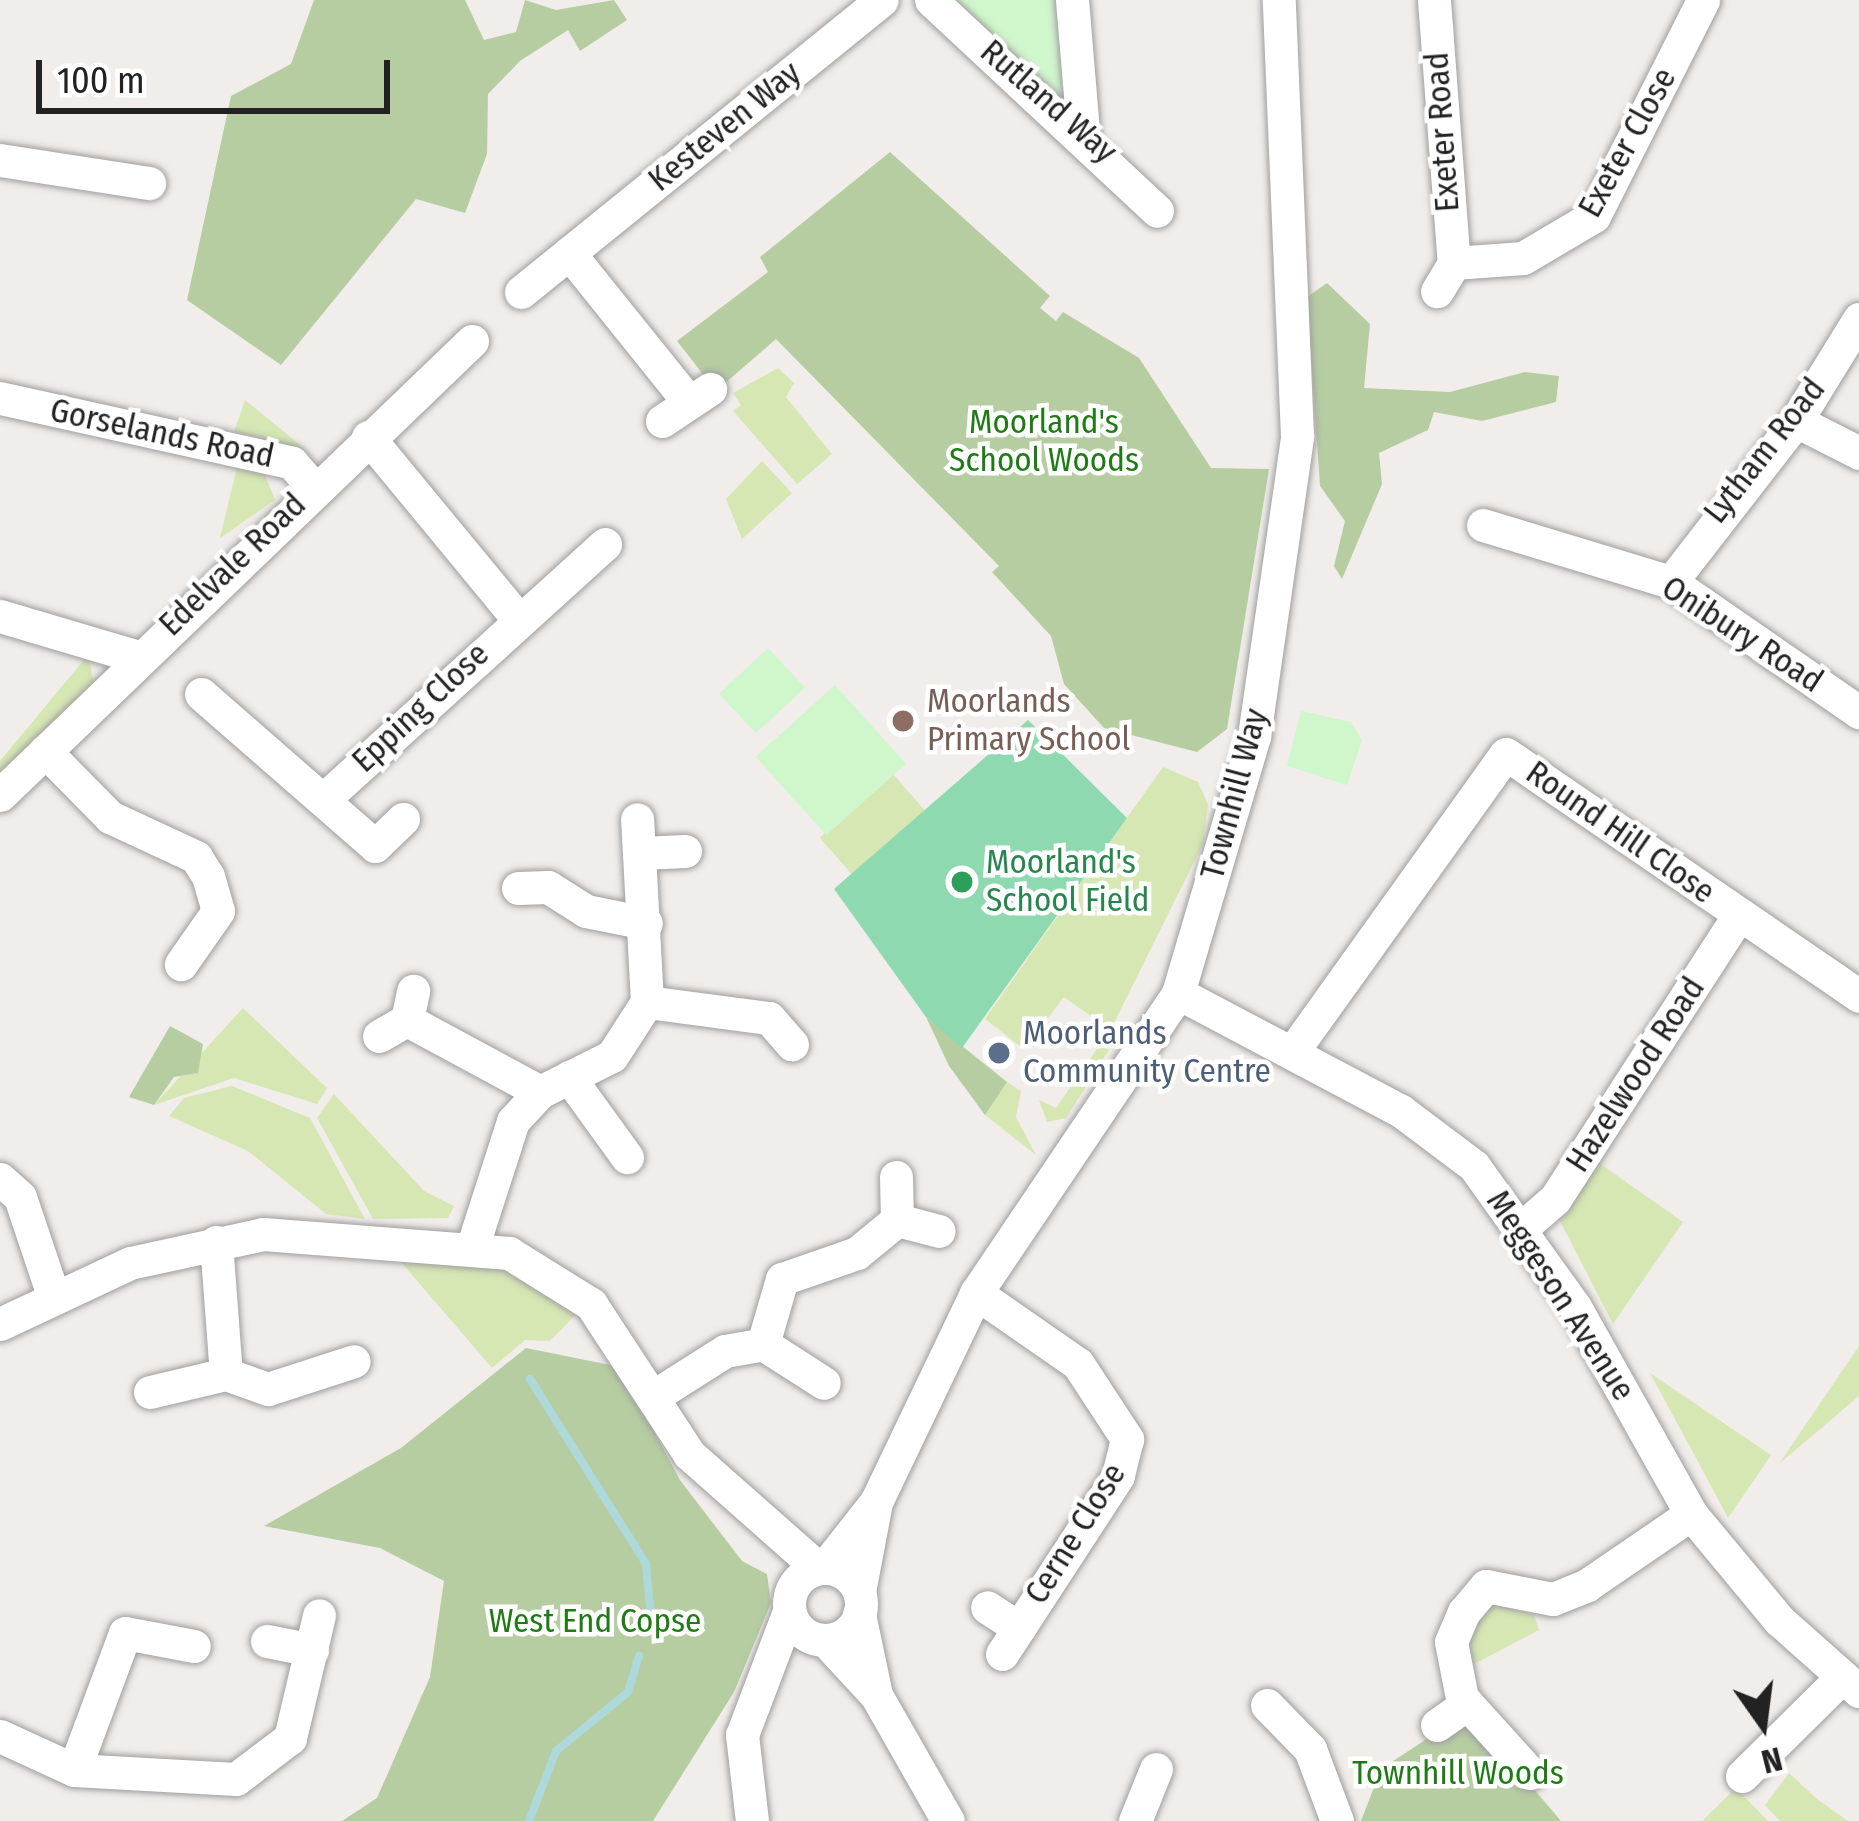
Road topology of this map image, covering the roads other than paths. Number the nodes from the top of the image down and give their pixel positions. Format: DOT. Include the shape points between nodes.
graph roads {
  1 [pos="880,0"];
  2 [pos="931,0"];
  3 [pos="1072,0"];
  4 [pos="1279,0"];
  5 [pos="1434,0"];
  6 [pos="1703,0"];
  7 [pos="1083,131"];
  8 [pos="0,160"];
  9 [pos="148,183"];
  10 [pos="1157,211"];
  11 [pos="569,253"];
  12 [pos="1446,277"];
  13 [pos="521,292"];
  14 [pos="1859,319"];
  15 [pos="472,340"];
  16 [pos="0,398"];
  17 [pos="686,403"];
  18 [pos="1796,421"];
  19 [pos="368,437"];
  20 [pos="1859,453"];
  21 [pos="314,488"];
  22 [pos="1483,525"];
  23 [pos="605,544"];
  24 [pos="1671,582"];
  25 [pos="0,616"];
  26 [pos="519,620"];
  27 [pos="139,657"];
  28 [pos="201,694"];
  29 [pos="1859,712"];
  30 [pos="45,751"];
  31 [pos="0,795"];
  32 [pos="325,798"];
  33 [pos="403,819"];
  34 [pos="685,850"];
  35 [pos="542,881"];
  36 [pos="1739,915"];
  37 [pos="646,923"];
  38 [pos="181,964"];
  39 [pos="1178,994"];
  40 [pos="1859,997"];
  41 [pos="647,1002"];
  42 [pos="400,1016"];
  43 [pos="792,1044"];
  44 [pos="1293,1051"];
  45 [pos="555,1084"];
  46 [pos="627,1157"];
  47 [pos="896,1178"];
  48 [pos="0,1179"];
  49 [pos="897,1220"];
  50 [pos="1524,1226"];
  51 [pos="939,1232"];
  52 [pos="216,1242"];
  53 [pos="473,1245"];
  54 [pos="976,1293"];
  55 [pos="53,1295"];
  56 [pos="0,1324"];
  57 [pos="764,1344"];
  58 [pos="354,1361"];
  59 [pos="226,1374"];
  60 [pos="824,1383"];
  61 [pos="149,1392"];
  62 [pos="654,1396"];
  63 [pos="876,1502"];
  64 [pos="1691,1514"];
  65 [pos="762,1527"];
  66 [pos="821,1568"];
  67 [pos="789,1603"];
  68 [pos="859,1603"];
  69 [pos="987,1607"];
  70 [pos="320,1616"];
  71 [pos="820,1640"];
  72 [pos="267,1642"];
  73 [pos="194,1646"];
  74 [pos="312,1651"];
  75 [pos="1850,1684"];
  76 [pos="756,1689"];
  77 [pos="876,1695"];
  78 [pos="1467,1704"];
  79 [pos="1267,1705"];
  80 [pos="1437,1725"];
  81 [pos="0,1736"];
  82 [pos="1156,1769"];
  83 [pos="74,1770"];
  84 [pos="1530,1773"];
  85 [pos="1742,1776"];
  86 [pos="752,1821"];
  87 [pos="948,1821"];
  88 [pos="1135,1821"];
  89 [pos="1337,1821"];
  1 -- 11 [label="street, Kesteven Way"];
  2 -- 7 [label="street, Rutland Way"];
  3 -- 7 [label="street"];
  4 -- 39 [label="street, Townhill Way" via="1297,305 1293,519 1254,736"];
  5 -- 12 [label="street, Exeter Road"];
  6 -- 12 [label="street, Exeter Close" via="1594,216 1523,258"];
  7 -- 10 [label="street, Rutland Way"];
  8 -- 9 [label="street"];
  11 -- 13 [label="street, Kesteven Way"];
  11 -- 17 [label="street"];
  14 -- 18 [label="street, Lytham Road"];
  15 -- 19 [label="street, Edelvale Road"];
  16 -- 21 [label="street, Gorselands Road" via="292,463"];
  18 -- 20 [label="street"];
  18 -- 24 [label="street, Lytham Road"];
  19 -- 21 [label="street, Edelvale Road"];
  19 -- 26 [label="street, Epping Close"];
  21 -- 27 [label="street, Edelvale Road"];
  22 -- 24 [label="street, Onibury Road"];
  23 -- 26 [label="street, Epping Close" via="562,567"];
  24 -- 29 [label="street, Onibury Road"];
  25 -- 27 [label="street"];
  26 -- 32 [label="street, Epping Close"];
  27 -- 30 [label="street, Edelvale Road"];
  28 -- 32 [label="street"];
  30 -- 31 [label="street, Edelvale Road"];
  30 -- 38 [label="street" via="110,817 196,857 218,911"];
  32 -- 33 [label="street" via="375,846"];
  34 -- 37 [label="street" via="638,836"];
  35 -- 37 [label="street" via="586,911"];
  36 -- 40 [label="street, Round Hill Close"];
  36 -- 44 [label="street, Round Hill Close" via="1506,754"];
  36 -- 50 [label="street, Hazelwood Road" via="1555,1198"];
  37 -- 41 [label="street"];
  39 -- 44 [label="street, Meggeson Avenue"];
  39 -- 54 [label="street, Townhill Way"];
  41 -- 43 [label="street" via="769,1018"];
  41 -- 45 [label="street" via="612,1056"];
  42 -- 45 [label="street"];
  44 -- 50 [label="street, Meggeson Avenue" via="1426,1126"];
  45 -- 46 [label="street"];
  45 -- 53 [label="street" via="513,1121"];
  47 -- 49 [label="street"];
  48 -- 55 [label="street" via="20,1196"];
  49 -- 51 [label="street"];
  49 -- 57 [label="street" via="856,1253 782,1279"];
  50 -- 64 [label="street, Meggeson Avenue"];
  52 -- 53 [label="street" via="308,1232"];
  52 -- 55 [label="street"];
  52 -- 59 [label="street"];
  53 -- 62 [label="street" via="561,1278 622,1339"];
  54 -- 63 [label="street, Townhill Way"];
  54 -- 69 [label="street, Cerne Close" via="1078,1364 1127,1439 1118,1476 1010,1641"];
  55 -- 56 [label="street"];
  57 -- 60 [label="street"];
  57 -- 62 [label="street" via="725,1351"];
  58 -- 59 [label="street" via="268,1388"];
  59 -- 61 [label="street"];
  62 -- 65 [label="street" via="689,1454"];
  63 -- 66 [label="street, Townhill Way"];
  63 -- 68 [label="street, Townhill Way"];
  64 -- 75 [label="street, Meggeson Avenue"];
  64 -- 78 [label="street" via="1553,1599 1486,1586 1451,1642"];
  65 -- 66 [label="street"];
  65 -- 67 [label="street"];
  66 -- 67 [label="street, Townhill Way"];
  66 -- 68 [label="street"];
  67 -- 71 [label="street, Townhill Way"];
  67 -- 76 [label="street"];
  68 -- 71 [label="street"];
  68 -- 77 [label="street, Townhill Way"];
  70 -- 74 [label="street"];
  71 -- 76 [label="street"];
  71 -- 77 [label="street, Townhill Way"];
  72 -- 74 [label="street"];
  73 -- 83 [label="street" via="129,1617"];
  74 -- 83 [label="street" via="290,1738 255,1771 217,1782"];
  75 -- 85 [label="street"];
  76 -- 86 [label="street" via="741,1739"];
  77 -- 87 [label="street, Townhill Way"];
  78 -- 80 [label="street"];
  78 -- 84 [label="street"];
  79 -- 89 [label="street" via="1310,1749"];
  81 -- 83 [label="street"];
  82 -- 88 [label="street"];
}
